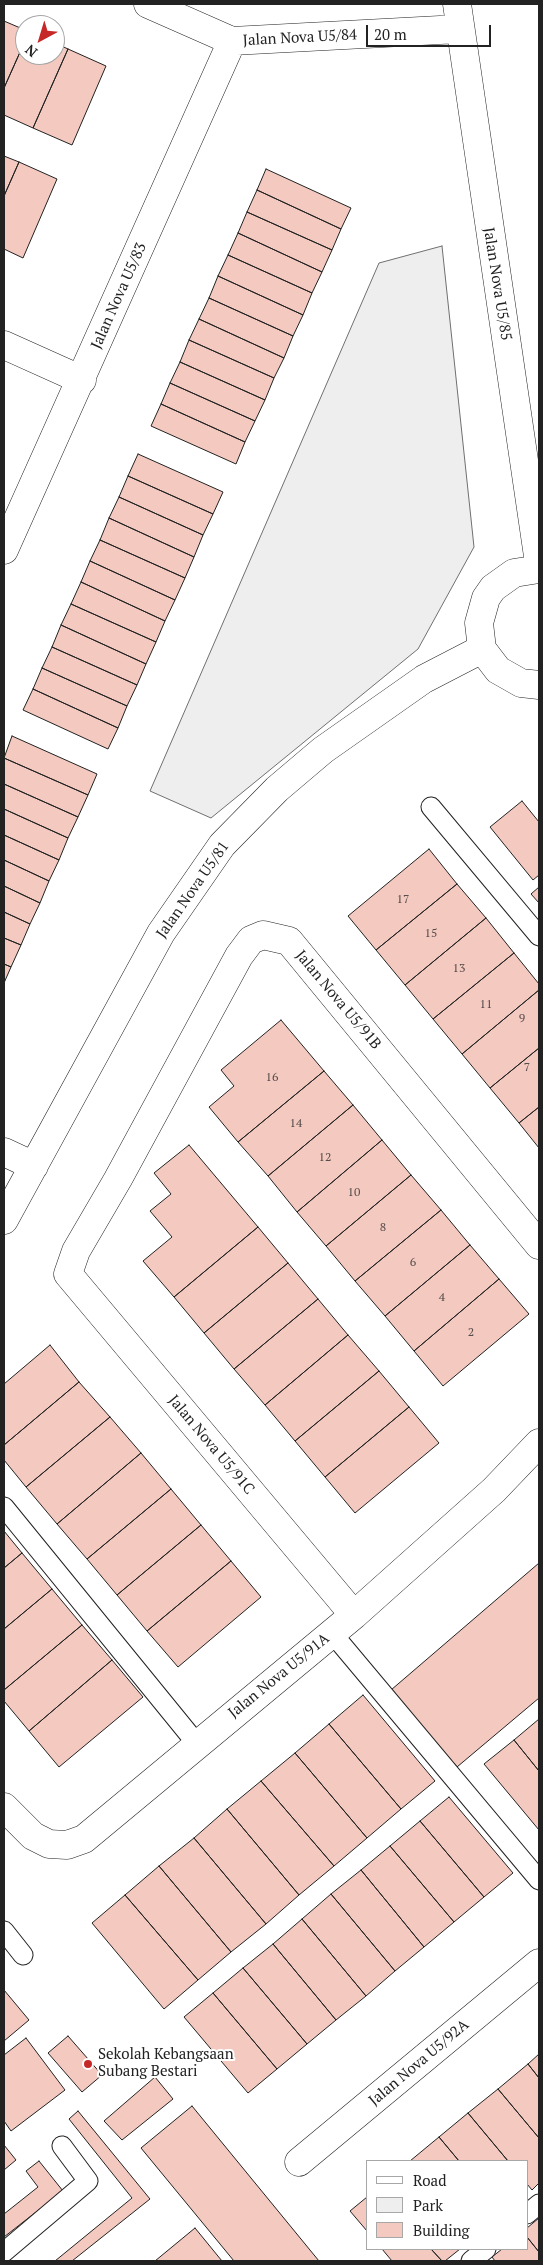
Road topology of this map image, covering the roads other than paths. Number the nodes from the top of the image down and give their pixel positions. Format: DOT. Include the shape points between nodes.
graph roads {
  1 [pos="148,4"];
  2 [pos="458,16"];
  3 [pos="232,41"];
  4 [pos="4,345"];
  5 [pos="82,380"];
  6 [pos="4,550"];
  7 [pos="539,563"];
  8 [pos="539,569"];
  9 [pos="482,649"];
  10 [pos="539,685"];
  11 [pos="431,807"];
  12 [pos="539,936"];
  13 [pos="4,1152"];
  14 [pos="34,1166"];
  15 [pos="4,1220"];
  16 [pos="539,1245"];
  17 [pos="68,1274"];
  18 [pos="539,1443"];
  19 [pos="4,1507"];
  20 [pos="354,1615"];
  21 [pos="332,1633"];
  22 [pos="197,1744"];
  23 [pos="4,1807"];
  24 [pos="539,1880"];
  25 [pos="4,1931"];
  26 [pos="23,1955"];
  27 [pos="539,1963"];
  28 [pos="62,2146"];
  29 [pos="299,2162"];
  30 [pos="539,2204"];
  31 [pos="528,2213"];
  32 [pos="485,2250"];
  33 [pos="4,2252"];
  34 [pos="471,2261"];
  1 -- 3 [label="street, Jalan Nova U5/84"];
  2 -- 3 [label="street, Jalan Nova U5/84"];
  2 -- 7 [label="street, Jalan Nova U5/85"];
  3 -- 5 [label="street, Jalan Nova U5/83"];
  4 -- 5 [label="street"];
  5 -- 6 [label="street, Jalan Nova U5/83"];
  8 -- 9 [label="street" via="508,576 493,588 486,598 479,624"];
  9 -- 10 [label="street" via="509,678"];
  9 -- 14 [label="street, Jalan Nova U5/81" via="424,679 323,750 277,789 222,845 161,934"];
  11 -- 12 [label="lane"];
  13 -- 14 [label="street"];
  14 -- 15 [label="street, Jalan Nova U5/81"];
  16 -- 17 [label="street, Jalan Nova U5/91B" via="289,941 263,935 250,940 239,956 76,1251"];
  17 -- 20 [label="street, Jalan Nova U5/91C"];
  18 -- 20 [label="street, Jalan Nova U5/91A" via="494,1490"];
  19 -- 22 [label="lane"];
  20 -- 21 [label="street, Jalan Nova U5/91A"];
  21 -- 22 [label="street, Jalan Nova U5/91A"];
  21 -- 24 [label="lane"];
  22 -- 23 [label="street, Jalan Nova U5/91A" via="84,1839 67,1845 49,1844 33,1836"];
  25 -- 26 [label="lane"];
  27 -- 29 [label="street, Jalan Nova U5/92A"];
  28 -- 33 [label="lane" via="88,2181"];
  30 -- 31 [label="lane"];
  32 -- 34 [label="lane"];
}
